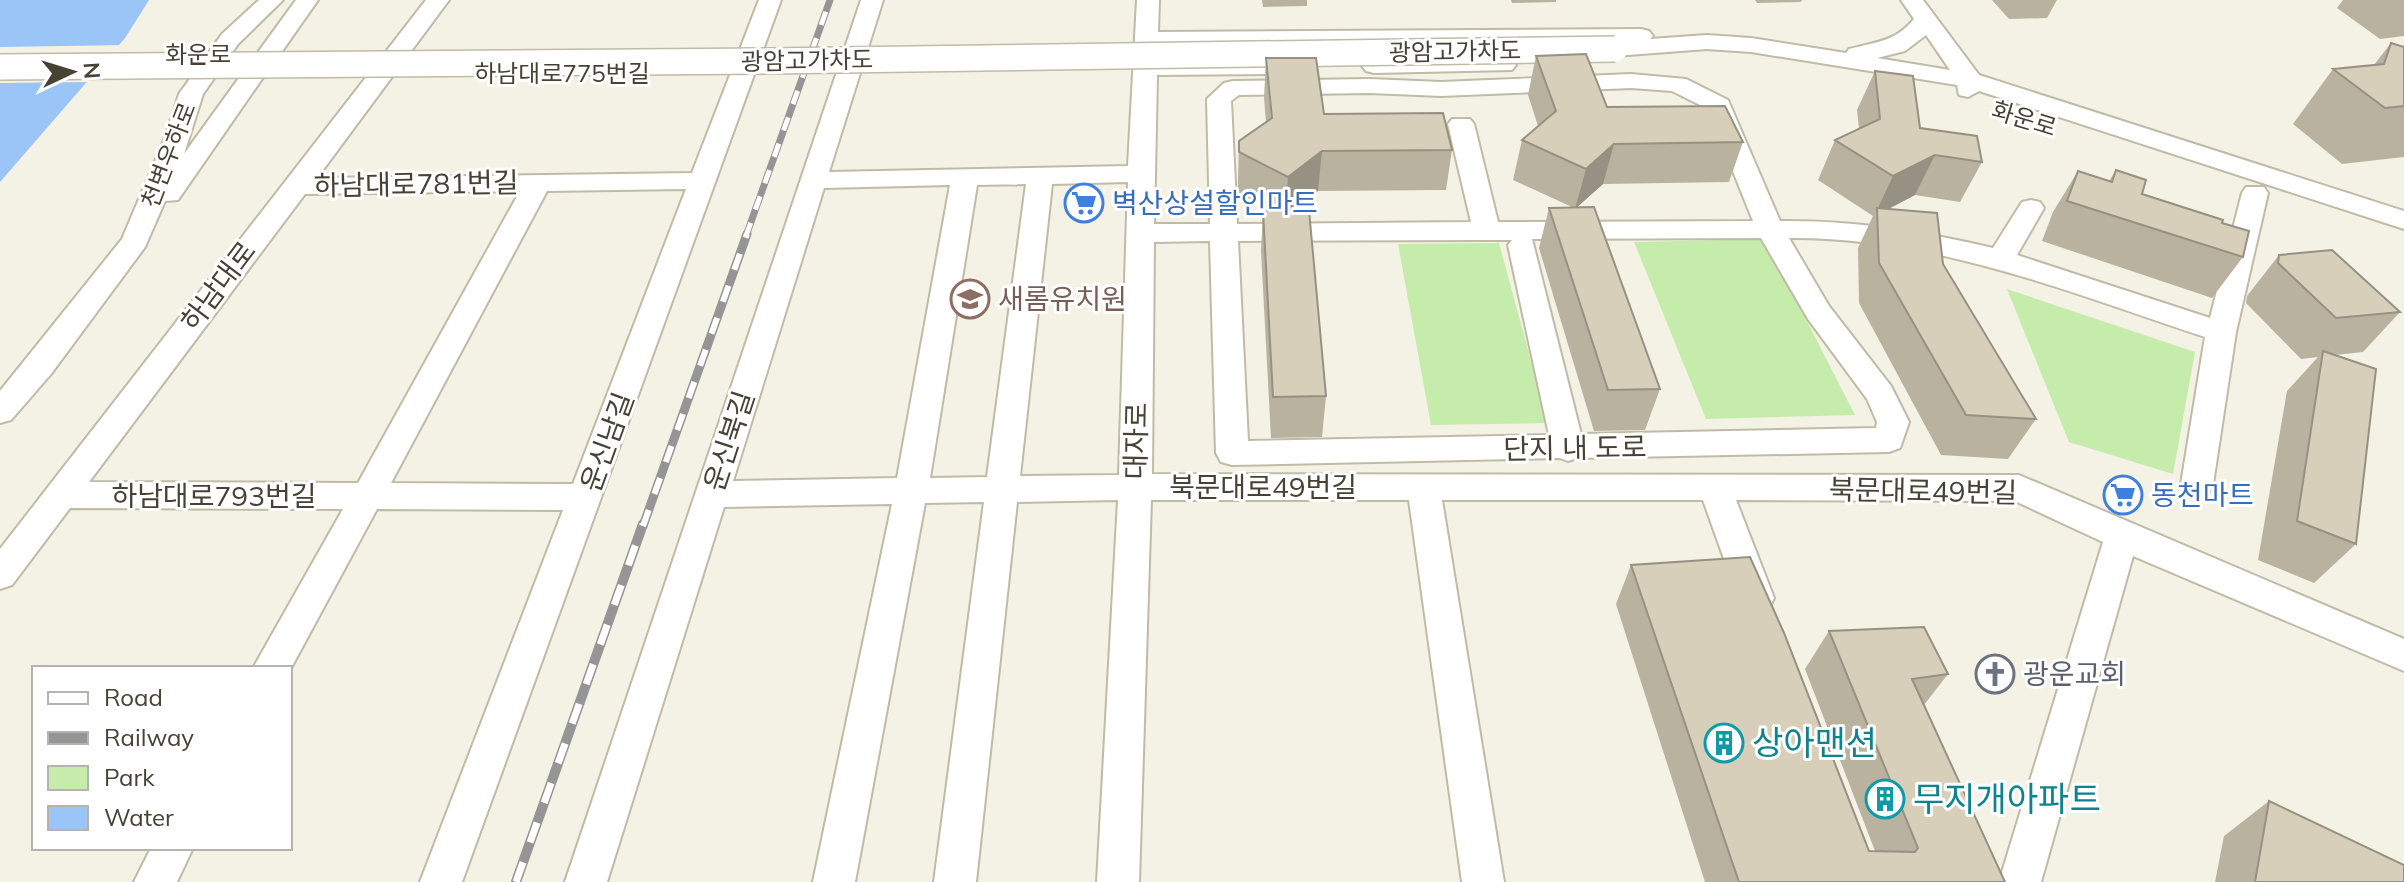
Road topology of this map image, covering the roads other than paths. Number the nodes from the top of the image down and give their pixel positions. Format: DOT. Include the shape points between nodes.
graph roads {
  1 [pos="272,0"];
  2 [pos="307,0"];
  3 [pos="438,0"];
  4 [pos="770,0"];
  5 [pos="872,0"];
  6 [pos="1148,0"];
  7 [pos="1912,0"];
  8 [pos="1926,20"];
  9 [pos="1624,49"];
  10 [pos="1710,51"];
  11 [pos="1147,54"];
  12 [pos="0,56"];
  13 [pos="1839,57"];
  14 [pos="747,62"];
  15 [pos="388,64"];
  16 [pos="253,66"];
  17 [pos="0,67"];
  18 [pos="0,79"];
  19 [pos="1968,91"];
  20 [pos="1461,124"];
  21 [pos="1141,174"];
  22 [pos="1040,176"];
  23 [pos="965,177"];
  24 [pos="814,180"];
  25 [pos="704,181"];
  26 [pos="538,182"];
  27 [pos="294,186"];
  28 [pos="2255,193"];
  29 [pos="2031,208"];
  30 [pos="2404,220"];
  31 [pos="1769,228"];
  32 [pos="1140,233"];
  33 [pos="1222,233"];
  34 [pos="1487,233"];
  35 [pos="2404,240"];
  36 [pos="135,241"];
  37 [pos="1522,245"];
  38 [pos="2000,259"];
  39 [pos="461,328"];
  40 [pos="2221,332"];
  41 [pos="0,412"];
  42 [pos="1568,449"];
  43 [pos="2197,484"];
  44 [pos="1135,487"];
  45 [pos="1424,488"];
  46 [pos="1715,489"];
  47 [pos="1003,490"];
  48 [pos="911,492"];
  49 [pos="712,494"];
  50 [pos="59,495"];
  51 [pos="368,496"];
  52 [pos="586,497"];
  53 [pos="2122,536"];
  54 [pos="0,575"];
  55 [pos="1769,632"];
  56 [pos="2404,655"];
  57 [pos="273,666"];
  58 [pos="172,850"];
  59 [pos="155,882"];
  60 [pos="441,882"];
  61 [pos="586,882"];
  62 [pos="834,882"];
  63 [pos="955,882"];
  64 [pos="1118,882"];
  65 [pos="1483,882"];
  66 [pos="2020,882"];
  1 -- 36 [label="street, 천변우하로" via="230,39 191,94"];
  2 -- 16 [label="street, 천변우하로"];
  3 -- 15 [label="street, 하남대로"];
  4 -- 14 [label="street, 운신남길"];
  5 -- 24 [label="street, 운신북길"];
  6 -- 11 [label="street, 대자로"];
  7 -- 8 [label="street"];
  8 -- 13 [label="street" via="1910,40 1893,49"];
  8 -- 19 [label="street"];
  9 -- 10 [label="street, 화운로"];
  9 -- 17 [label="street, 광암고가차도, bridge"];
  10 -- 11 [label="street" via="1642,64"];
  10 -- 13 [label="street, 화운로"];
  10 -- 19 [label="street, 화운로"];
  11 -- 21 [label="street, 대자로"];
  12 -- 16 [label="street, 화운로"];
  13 -- 19 [label="street, 화운로"];
  14 -- 15 [label="street, 하남대로775번길"];
  14 -- 25 [label="street, 운신남길"];
  15 -- 16 [label="street, 화운로"];
  15 -- 27 [label="street, 하남대로"];
  16 -- 18 [label="street, 화운로"];
  16 -- 36 [label="street, 천변우하로"];
  19 -- 28 [label="street, 화운로"];
  19 -- 30 [label="street, 화운로"];
  20 -- 34 [label="street"];
  21 -- 22 [label="street"];
  21 -- 32 [label="street, 대자로"];
  22 -- 23 [label="street"];
  22 -- 47 [label="street"];
  23 -- 24 [label="street"];
  23 -- 48 [label="street"];
  24 -- 49 [label="street, 운신북길"];
  25 -- 26 [label="street, 하남대로781번길"];
  25 -- 52 [label="street, 운신남길"];
  26 -- 27 [label="street, 하남대로781번길"];
  26 -- 39 [label="street, 하남대로781번길"];
  27 -- 50 [label="street, 하남대로"];
  28 -- 35 [label="street, 화운로"];
  28 -- 40 [label="street"];
  29 -- 38 [label="street"];
  31 -- 33 [label="street" via="1719,105 1677,84 1631,81 1441,89 1233,88 1219,99"];
  31 -- 34 [label="street"];
  31 -- 38 [label="street" via="1839,229 1926,241"];
  31 -- 42 [label="street, 단지 내 도로" via="1818,312 1880,394 1893,422 1889,440"];
  32 -- 33 [label="street"];
  32 -- 44 [label="street, 대자로"];
  33 -- 34 [label="street"];
  33 -- 42 [label="street, 단지 내 도로" via="1232,453"];
  36 -- 41 [label="street, 천변우하로"];
  37 -- 42 [label="street"];
  38 -- 40 [label="street"];
  39 -- 51 [label="street, 하남대로793번길"];
  40 -- 43 [label="street"];
  44 -- 45 [label="street, 북문대로49번길"];
  44 -- 47 [label="street, 북문대로49번길"];
  44 -- 64 [label="street, 대자로"];
  45 -- 46 [label="street, 북문대로49번길"];
  45 -- 65 [label="street"];
  46 -- 53 [label="street, 북문대로49번길" via="2019,488"];
  46 -- 55 [label="street"];
  47 -- 48 [label="street, 북문대로49번길"];
  47 -- 63 [label="street"];
  48 -- 49 [label="street, 북문대로49번길"];
  48 -- 62 [label="street"];
  49 -- 61 [label="street, 운신북길"];
  50 -- 51 [label="street, 하남대로793번길"];
  50 -- 54 [label="street, 하남대로"];
  51 -- 52 [label="street, 하남대로793번길"];
  51 -- 57 [label="street, 하남대로793번길"];
  52 -- 60 [label="street, 운신남길"];
  53 -- 56 [label="street, 북문대로49번길"];
  53 -- 66 [label="street"];
  58 -- 59 [label="street"];
}
